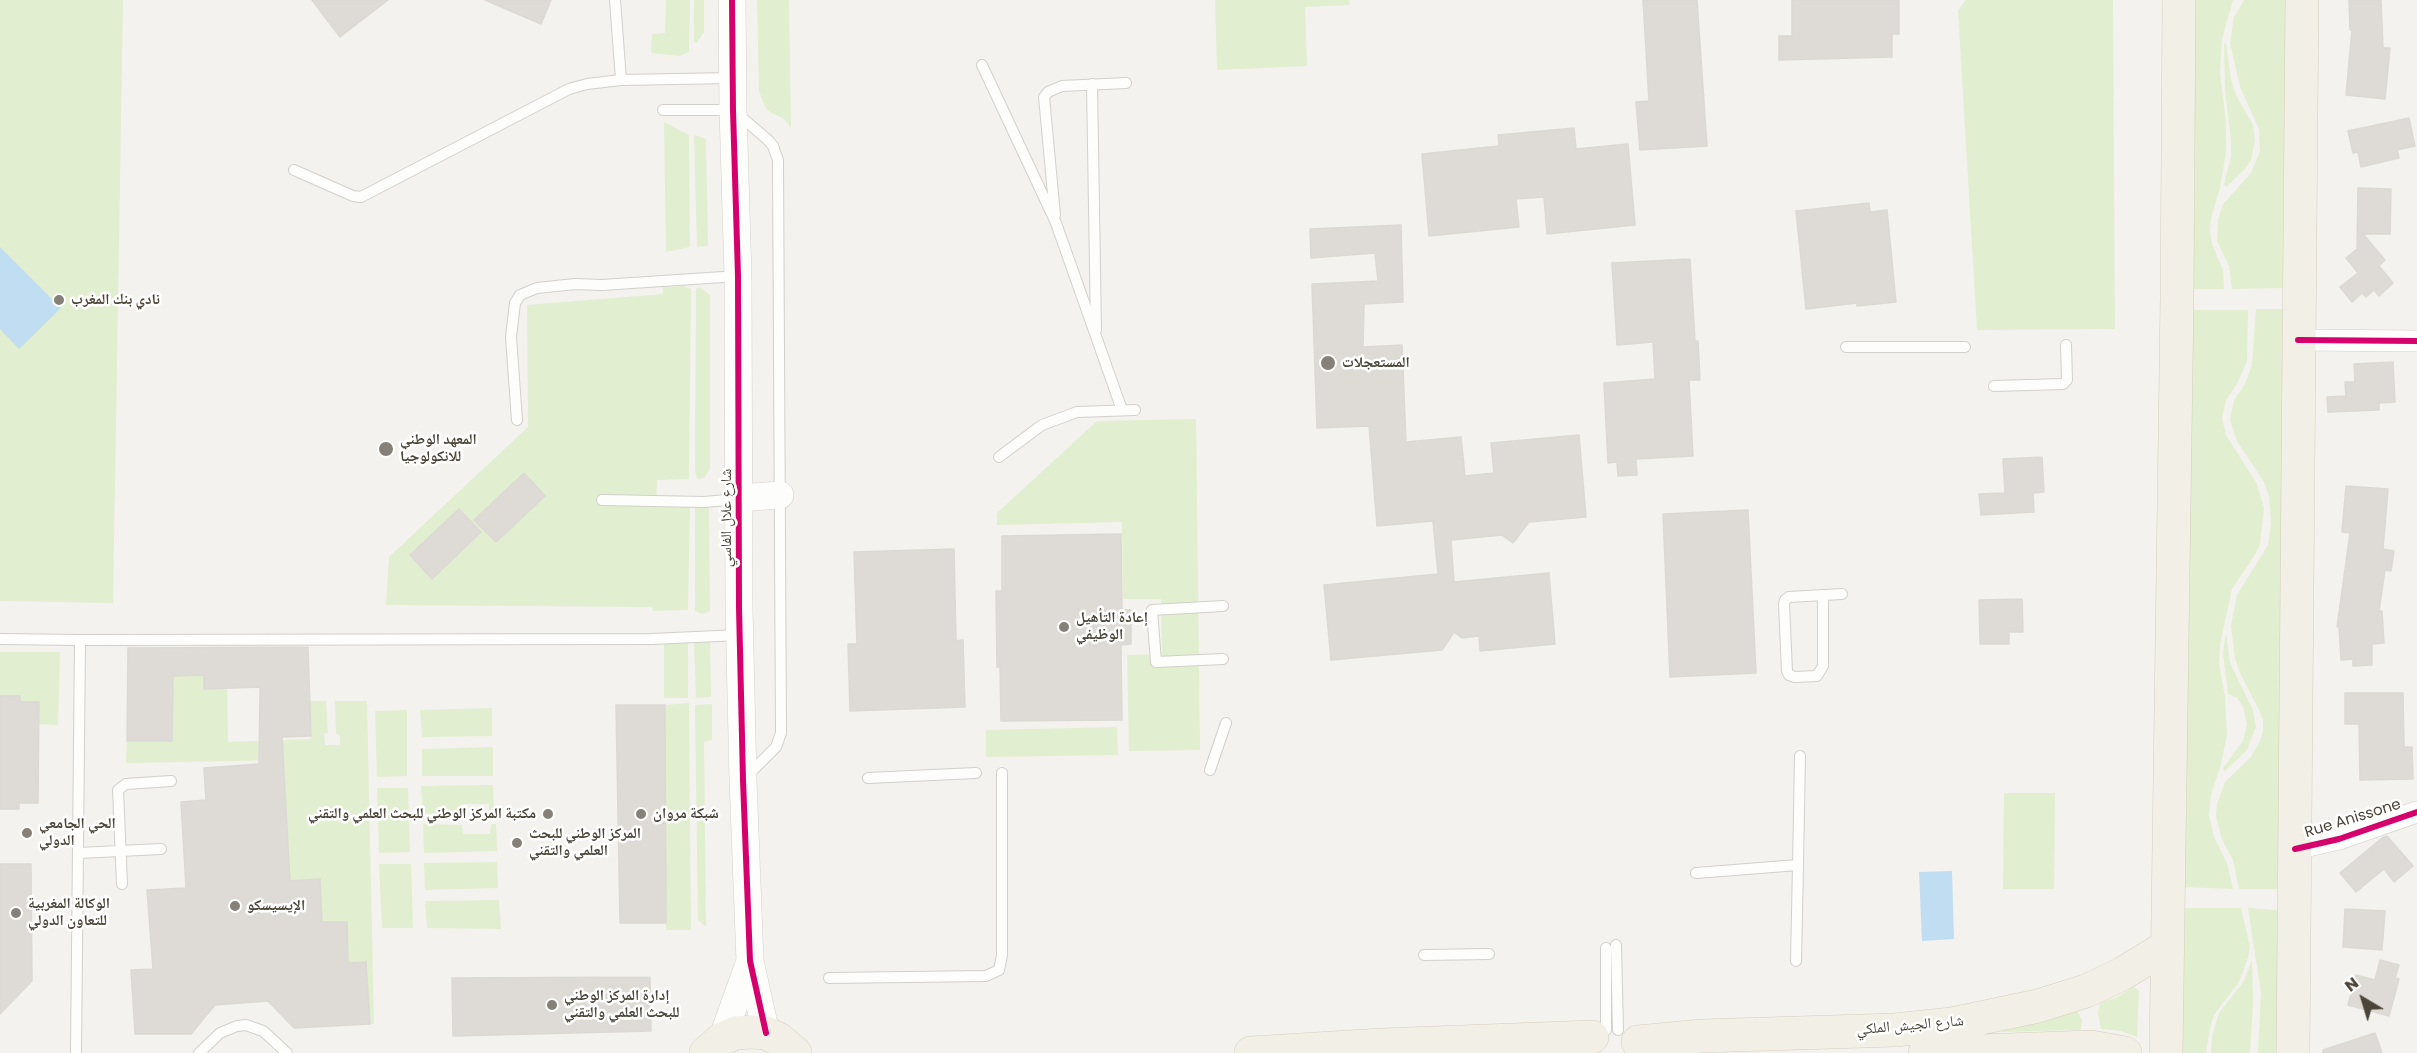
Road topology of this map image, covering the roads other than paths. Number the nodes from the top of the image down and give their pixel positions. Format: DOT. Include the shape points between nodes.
graph roads {
  1 [pos="615,0"];
  2 [pos="732,0"];
  3 [pos="2179,0"];
  4 [pos="2301,0"];
  5 [pos="982,65"];
  6 [pos="733,78"];
  7 [pos="621,80"];
  8 [pos="1126,83"];
  9 [pos="1092,84"];
  10 [pos="663,110"];
  11 [pos="733,110"];
  12 [pos="294,170"];
  13 [pos="1056,223"];
  14 [pos="738,276"];
  15 [pos="1096,339"];
  16 [pos="2298,340"];
  17 [pos="2417,341"];
  18 [pos="2066,345"];
  19 [pos="1846,347"];
  20 [pos="1965,347"];
  21 [pos="1994,386"];
  22 [pos="1122,410"];
  23 [pos="1135,410"];
  24 [pos="517,420"];
  25 [pos="999,457"];
  26 [pos="780,495"];
  27 [pos="739,498"];
  28 [pos="602,500"];
  29 [pos="1842,594"];
  30 [pos="1823,595"];
  31 [pos="1222,606"];
  32 [pos="740,635"];
  33 [pos="0,639"];
  34 [pos="80,640"];
  35 [pos="1223,659"];
  36 [pos="1226,723"];
  37 [pos="1800,756"];
  38 [pos="1210,770"];
  39 [pos="976,773"];
  40 [pos="1002,773"];
  41 [pos="868,778"];
  42 [pos="743,780"];
  43 [pos="171,781"];
  44 [pos="2417,812"];
  45 [pos="161,849"];
  46 [pos="2295,849"];
  47 [pos="121,850"];
  48 [pos="79,853"];
  49 [pos="1798,865"];
  50 [pos="1696,873"];
  51 [pos="122,884"];
  52 [pos="1611,946"];
  53 [pos="2166,947"];
  54 [pos="1489,954"];
  55 [pos="1424,955"];
  56 [pos="750,961"];
  57 [pos="1796,961"];
  58 [pos="829,978"];
  59 [pos="766,1033"];
  60 [pos="1613,1041"];
  61 [pos="714,1046"];
  62 [pos="76,1053"];
  63 [pos="199,1053"];
  64 [pos="287,1053"];
  65 [pos="795,1053"];
  66 [pos="1251,1053"];
  67 [pos="1924,1053"];
  68 [pos="2125,1053"];
  69 [pos="2166,1053"];
  70 [pos="2293,1053"];
  1 -- 7 [label="lane"];
  2 -- 6 [label="street, شارع علال الفاسي"];
  3 -- 53 [label="main road"];
  4 -- 16 [label="main road"];
  5 -- 13 [label="lane"];
  6 -- 7 [label="lane"];
  6 -- 11 [label="street, شارع علال الفاسي"];
  7 -- 12 [label="lane" via="569,89 360,197"];
  8 -- 9 [label="lane"];
  9 -- 13 [label="lane" via="1062,86 1044,97"];
  9 -- 15 [label="lane"];
  10 -- 11 [label="lane"];
  11 -- 14 [label="street, شارع علال الفاسي"];
  11 -- 26 [label="lane" via="768,140 778,160"];
  13 -- 15 [label="lane"];
  14 -- 24 [label="lane" via="575,284 537,288 520,295 515,303 511,337"];
  14 -- 27 [label="street, شارع علال الفاسي"];
  15 -- 22 [label="lane"];
  16 -- 17 [label="street"];
  16 -- 46 [label="main road"];
  18 -- 21 [label="lane" via="2067,380 2063,384"];
  19 -- 20 [label="lane"];
  22 -- 23 [label="lane"];
  22 -- 25 [label="lane" via="1077,412 1042,425"];
  26 -- 27 [label="street"];
  26 -- 42 [label="lane" via="781,733 776,747"];
  27 -- 28 [label="lane" via="704,502"];
  27 -- 32 [label="street, شارع علال الفاسي"];
  29 -- 30 [label="lane"];
  30 -- 30 [label="lane" via="1785,600 1789,675 1821,673"];
  31 -- 35 [label="lane" via="1152,610 1156,662"];
  32 -- 34 [label="lane" via="651,639"];
  32 -- 42 [label="street, شارع علال الفاسي"];
  33 -- 34 [label="lane"];
  34 -- 48 [label="lane"];
  36 -- 38 [label="lane"];
  37 -- 49 [label="lane"];
  39 -- 41 [label="lane"];
  40 -- 58 [label="lane" via="999,970 986,976"];
  42 -- 56 [label="street, شارع علال الفاسي"];
  43 -- 47 [label="lane" via="120,786 117,793"];
  44 -- 46 [label="street, Rue Anissone" via="2339,839"];
  45 -- 47 [label="lane"];
  46 -- 70 [label="main road"];
  47 -- 48 [label="lane"];
  47 -- 51 [label="lane"];
  48 -- 62 [label="lane"];
  49 -- 50 [label="lane"];
  49 -- 57 [label="lane"];
  52 -- 60 [label="lane"];
  53 -- 60 [label="main road, شارع الجيش الملكي" via="2122,974 2078,994 1952,1024 1895,1030"];
  53 -- 69 [label="main road"];
  54 -- 55 [label="lane"];
  56 -- 59 [label="street, شارع علال الفاسي"];
  56 -- 61 [label="street, شارع علال الفاسي"];
  59 -- 61 [label="main road" via="736,1033"];
  59 -- 65 [label="main road"];
  60 -- 66 [label="main road, شارع الجيش الملكي" via="1382,1045"];
  63 -- 64 [label="lane" via="220,1033 246,1025 263,1031"];
  67 -- 68 [label="main road, شارع الجيش الملكي" via="2091,1047"];
}
